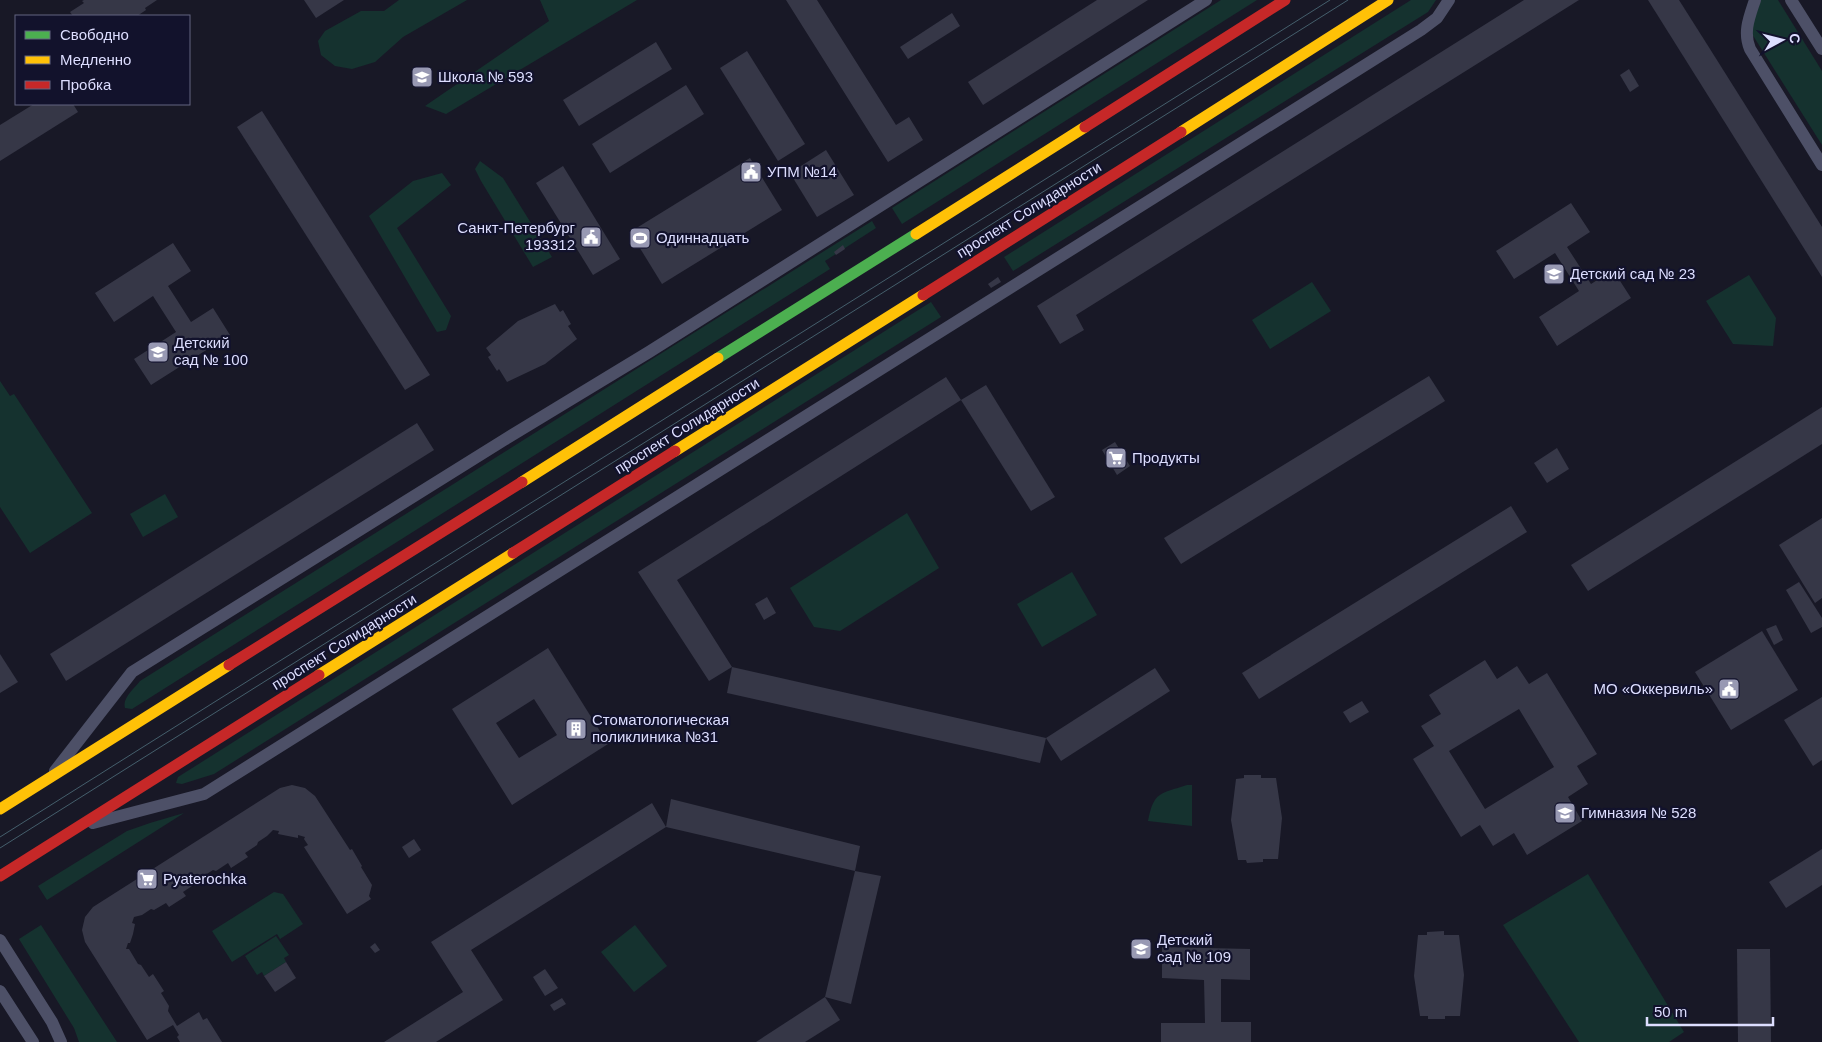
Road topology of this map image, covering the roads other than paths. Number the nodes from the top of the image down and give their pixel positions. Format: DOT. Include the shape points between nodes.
graph roads {
  1 [pos="1206,0"];
  2 [pos="1285,0"];
  3 [pos="1388,0"];
  4 [pos="1449,0"];
  5 [pos="1755,0"];
  6 [pos="1791,0"];
  7 [pos="1822,49"];
  8 [pos="1822,165"];
  9 [pos="50,776"];
  10 [pos="0,809"];
  11 [pos="80,826"];
  12 [pos="0,876"];
  13 [pos="0,940"];
  14 [pos="0,991"];
  15 [pos="33,1042"];
  16 [pos="62,1042"];
  1 -- 9 [label="street" via="649,352 132,672"];
  2 -- 9 [label="main road"];
  3 -- 11 [label="main road, проспект Солидарности"];
  4 -- 11 [label="street" via="1437,18 1412,36 204,794"];
  5 -- 8 [label="street" via="1746,29 1750,50"];
  6 -- 7 [label="street"];
  9 -- 10 [label="main road"];
  11 -- 12 [label="main road, проспект Солидарности"];
  13 -- 16 [label="street"];
  14 -- 15 [label="street"];
}
